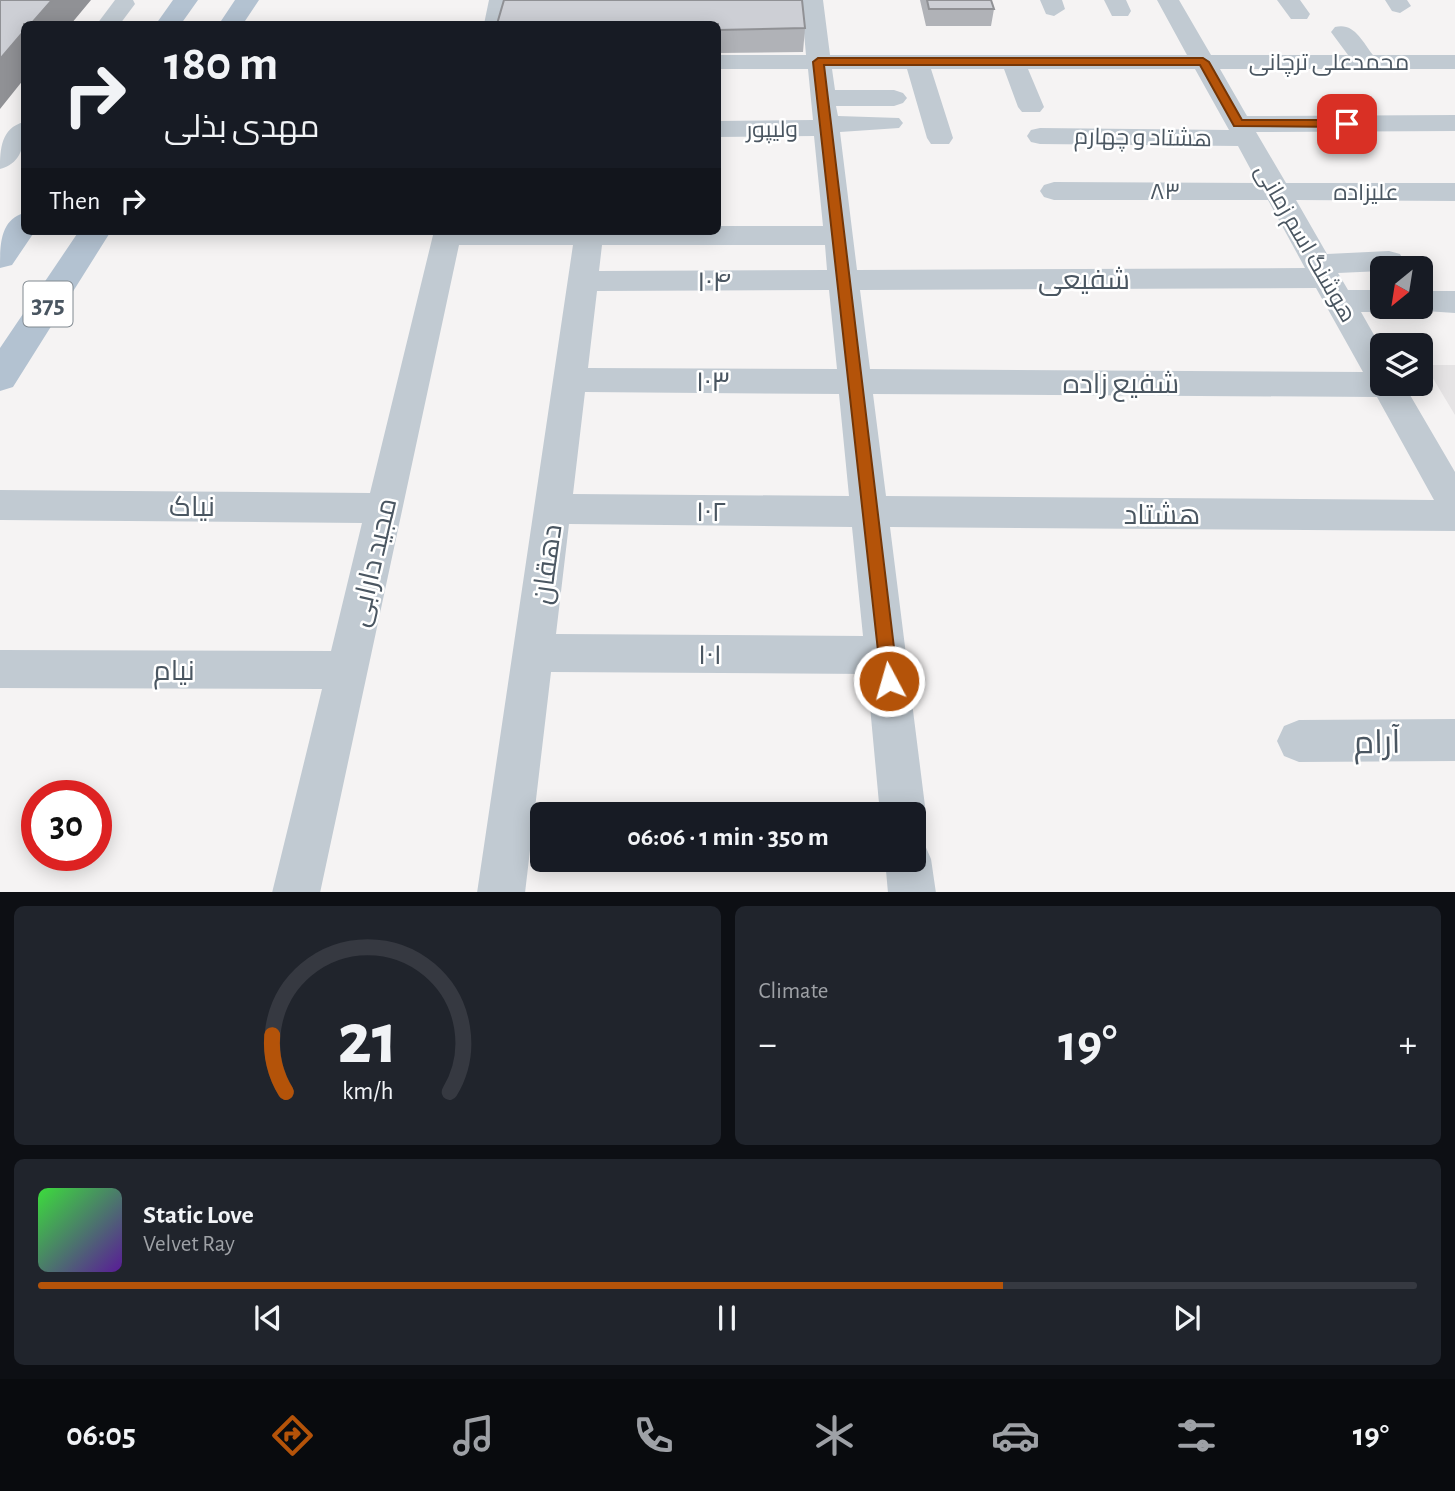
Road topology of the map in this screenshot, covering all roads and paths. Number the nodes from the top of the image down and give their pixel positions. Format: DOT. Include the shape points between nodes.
graph roads {
  1 [pos="186,0"];
  2 [pos="247,0"];
  3 [pos="500,0"];
  4 [pos="811,0"];
  5 [pos="1168,0"];
  6 [pos="124,4"];
  7 [pos="110,21"];
  8 [pos="170,21"];
  9 [pos="232,21"];
  10 [pos="496,21"];
  11 [pos="1343,32"];
  12 [pos="721,62"];
  13 [pos="818,62"];
  14 [pos="917,62"];
  15 [pos="1013,62"];
  16 [pos="1203,62"];
  17 [pos="1366,62"];
  18 [pos="1455,62"];
  19 [pos="1031,107"];
  20 [pos="892,110"];
  21 [pos="825,117"];
  22 [pos="1455,123"];
  23 [pos="721,129"];
  24 [pos="1242,131"];
  25 [pos="21,135"];
  26 [pos="1040,136"];
  27 [pos="940,138"];
  28 [pos="0,161"];
  29 [pos="1054,191"];
  30 [pos="1277,191"];
  31 [pos="1455,192"];
  32 [pos="21,227"];
  33 [pos="92,235"];
  34 [pos="447,235"];
  35 [pos="518,235"];
  36 [pos="838,235"];
  37 [pos="589,236"];
  38 [pos="0,257"];
  39 [pos="1370,267"];
  40 [pos="585,281"];
  41 [pos="843,281"];
  42 [pos="1328,281"];
  43 [pos="1370,297"];
  44 [pos="1433,302"];
  45 [pos="1455,302"];
  46 [pos="1370,355"];
  47 [pos="0,377"];
  48 [pos="571,380"];
  49 [pos="855,382"];
  50 [pos="1370,382"];
  51 [pos="1393,396"];
  52 [pos="0,505"];
  53 [pos="1455,505"];
  54 [pos="384,508"];
  55 [pos="554,509"];
  56 [pos="869,512"];
  57 [pos="1455,516"];
  58 [pos="534,653"];
  59 [pos="886,654"];
  60 [pos="0,669"];
  61 [pos="347,670"];
  62 [pos="1455,740"];
  63 [pos="1299,741"];
  64 [pos="902,802"];
  65 [pos="910,872"];
  66 [pos="296,892"];
  67 [pos="502,892"];
  68 [pos="912,892"];
  1 -- 8 [label="main road"];
  2 -- 9 [label="main road"];
  3 -- 10 [label="street"];
  4 -- 13 [label="street"];
  5 -- 16 [label="street, هوشنگ اسم زمانی"];
  6 -- 7 [label="street"];
  11 -- 17 [label="street"];
  12 -- 13 [label="street, محمدعلی ترچانی"];
  13 -- 14 [label="street, محمدعلی ترچانی"];
  13 -- 21 [label="street"];
  14 -- 15 [label="street, محمدعلی ترچانی"];
  14 -- 27 [label="street"];
  15 -- 16 [label="street, محمدعلی ترچانی" via="1114,52"];
  15 -- 19 [label="street"];
  16 -- 17 [label="street, محمدعلی ترچانی"];
  16 -- 24 [label="street, هوشنگ اسم زمانی"];
  17 -- 18 [label="street, محمدعلی ترچانی"];
  20 -- 21 [label="street, ولیپور"];
  21 -- 23 [label="street, ولیپور"];
  21 -- 36 [label="street"];
  22 -- 24 [label="street, هشتاد و چهارم"];
  24 -- 26 [label="street, هشتاد و چهارم"];
  24 -- 30 [label="street, هوشنگ اسم زمانی"];
  25 -- 28 [label="street"];
  29 -- 30 [label="street, ۸۳"];
  30 -- 31 [label="street, علیزاده"];
  30 -- 42 [label="street, هوشنگ اسم زمانی"];
  32 -- 38 [label="main road, 375"];
  33 -- 47 [label="main road, 375"];
  34 -- 54 [label="street, مجید دارابی"];
  35 -- 37 [label="street"];
  36 -- 37 [label="street"];
  36 -- 41 [label="street"];
  37 -- 40 [label="street, دهقان"];
  39 -- 42 [label="street"];
  40 -- 41 [label="street, ۱۰۴"];
  40 -- 48 [label="street, دهقان"];
  41 -- 42 [label="street, شفیعی"];
  41 -- 49 [label="street"];
  42 -- 43 [label="street"];
  42 -- 46 [label="street, هوشنگ اسم زمانی"];
  44 -- 45 [label="street"];
  48 -- 49 [label="street, ۱۰۳"];
  48 -- 55 [label="street, دهقان"];
  49 -- 50 [label="street, شفیع زاده"];
  49 -- 56 [label="street"];
  51 -- 53 [label="street, هوشنگ اسم زمانی"];
  52 -- 54 [label="street, نیاک"];
  54 -- 61 [label="street, مجید دارابی"];
  55 -- 56 [label="street, ۱۰۲"];
  55 -- 58 [label="street, دهقان"];
  56 -- 57 [label="street, هشتاد"];
  56 -- 59 [label="street"];
  58 -- 59 [label="street, ۱۰۱"];
  58 -- 67 [label="street, دهقان"];
  59 -- 64 [label="street"];
  60 -- 61 [label="street, نیام"];
  61 -- 66 [label="street, مجید دارابی"];
  62 -- 63 [label="street, آرام"];
  65 -- 68 [label="street"];
}
